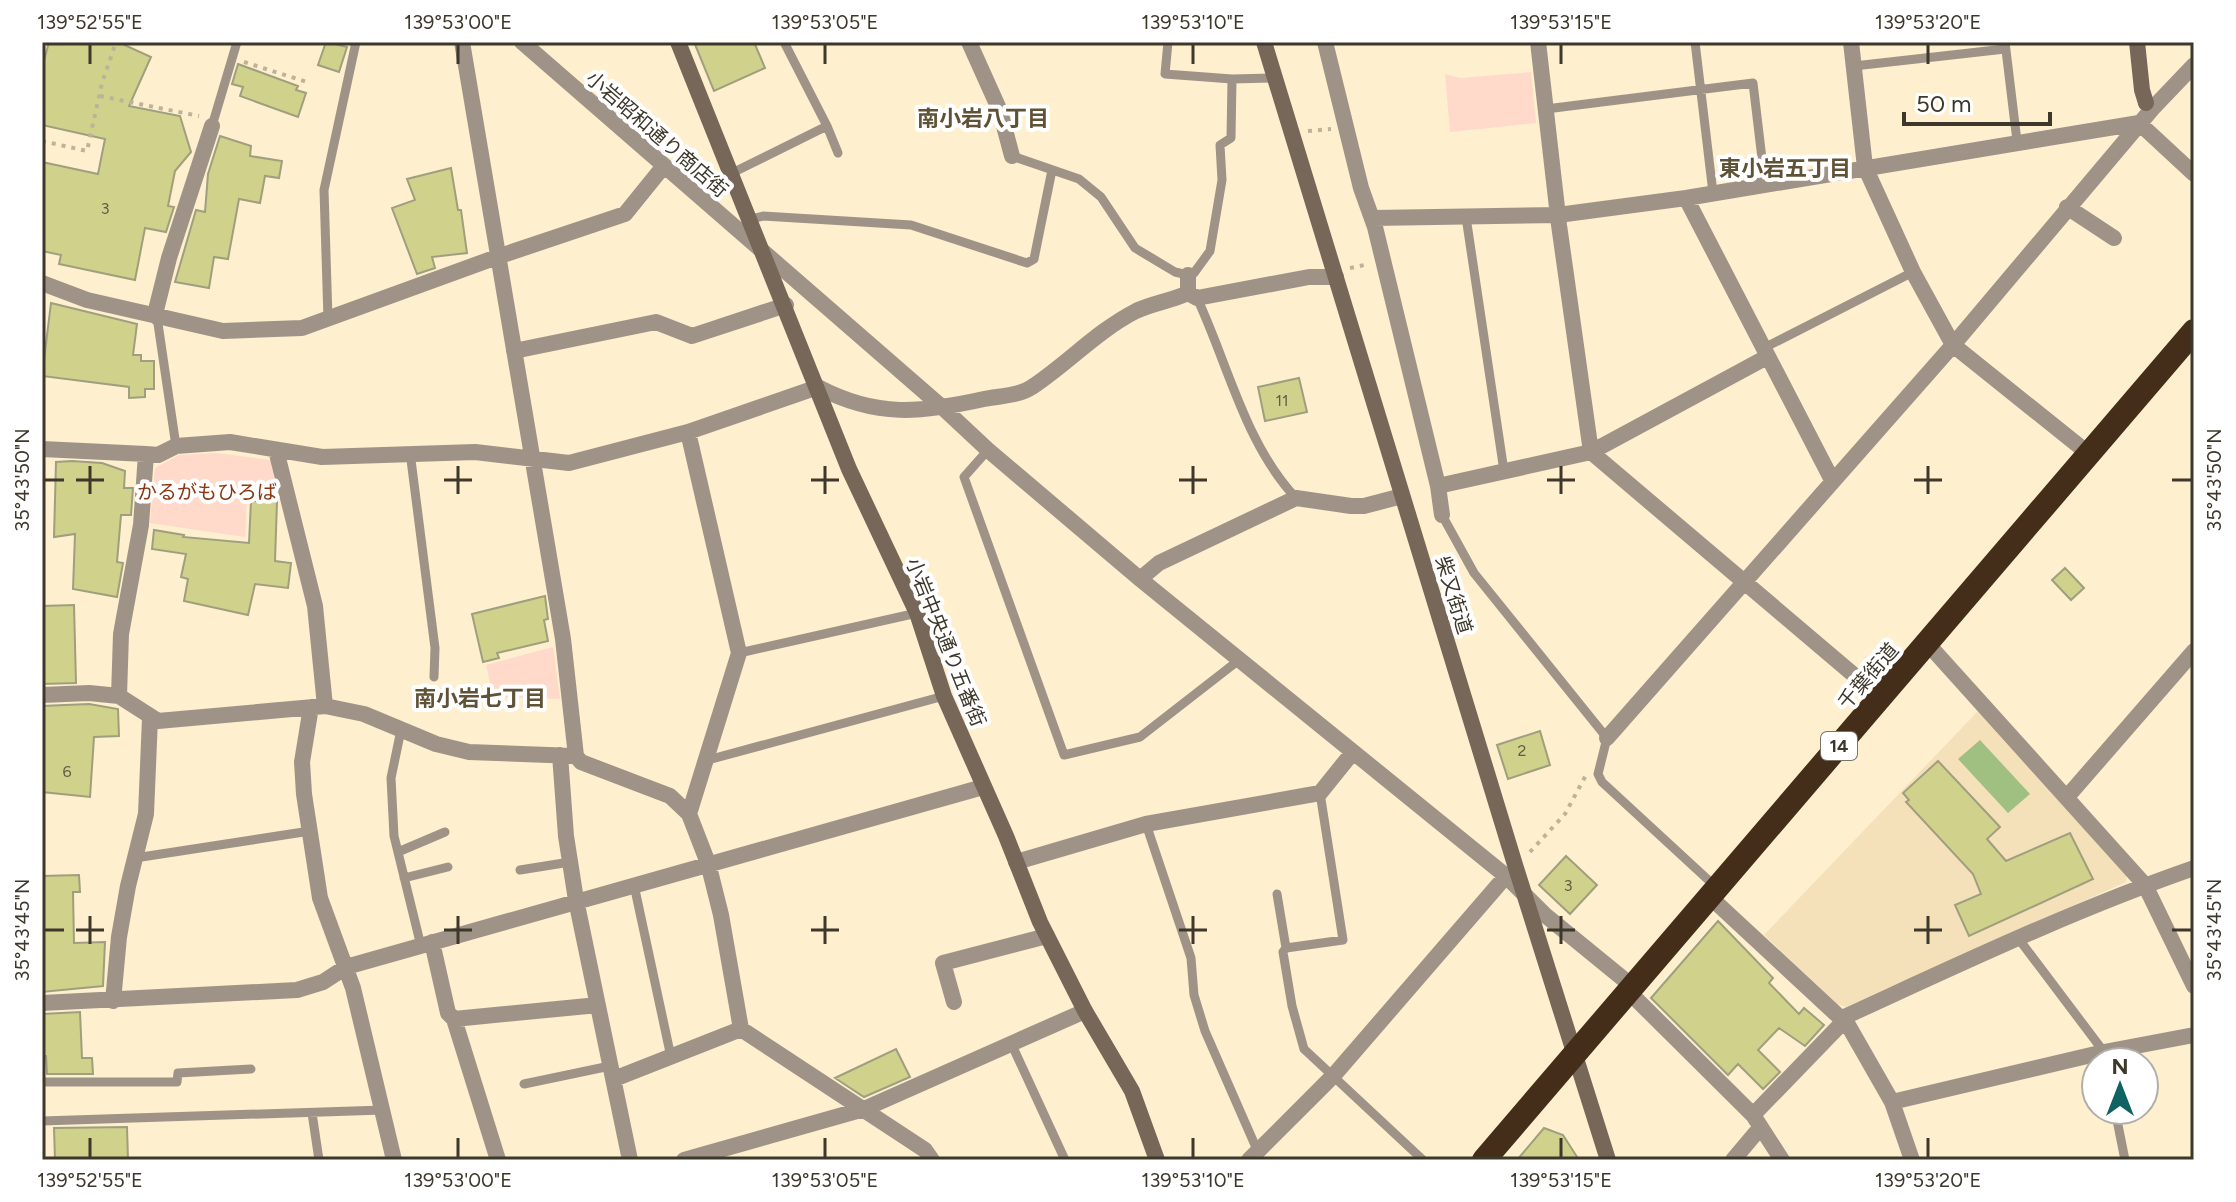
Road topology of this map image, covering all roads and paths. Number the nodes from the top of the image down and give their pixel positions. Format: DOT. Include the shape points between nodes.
graph roads {
  1 [pos="116,42"];
  2 [pos="237,42"];
  3 [pos="356,42"];
  4 [pos="462,42"];
  5 [pos="522,42"];
  6 [pos="678,42"];
  7 [pos="784,42"];
  8 [pos="969,42"];
  9 [pos="1168,42"];
  10 [pos="1264,42"];
  11 [pos="1325,42"];
  12 [pos="1538,42"];
  13 [pos="1695,42"];
  14 [pos="1851,42"];
  15 [pos="2137,42"];
  16 [pos="2005,45"];
  17 [pos="232,58"];
  18 [pos="2194,65"];
  19 [pos="1854,66"];
  20 [pos="1275,78"];
  21 [pos="1232,79"];
  22 [pos="307,82"];
  23 [pos="1699,90"];
  24 [pos="100,96"];
  25 [pos="2149,106"];
  26 [pos="1546,109"];
  27 [pos="213,123"];
  28 [pos="827,126"];
  29 [pos="2136,128"];
  30 [pos="1339,129"];
  31 [pos="1305,132"];
  32 [pos="42,141"];
  33 [pos="2017,141"];
  34 [pos="838,153"];
  35 [pos="1012,156"];
  36 [pos="663,167"];
  37 [pos="1865,167"];
  38 [pos="1052,170"];
  39 [pos="732,173"];
  40 [pos="2194,174"];
  41 [pos="1765,184"];
  42 [pos="1713,193"];
  43 [pos="1686,198"];
  44 [pos="2067,207"];
  45 [pos="1558,215"];
  46 [pos="1466,217"];
  47 [pos="1373,218"];
  48 [pos="751,219"];
  49 [pos="2114,238"];
  50 [pos="765,255"];
  51 [pos="497,257"];
  52 [pos="1375,262"];
  53 [pos="1913,272"];
  54 [pos="1341,273"];
  55 [pos="1188,275"];
  56 [pos="42,283"];
  57 [pos="1192,296"];
  58 [pos="786,305"];
  59 [pos="157,317"];
  60 [pos="328,319"];
  61 [pos="2190,344"];
  62 [pos="1953,345"];
  63 [pos="514,351"];
  64 [pos="1765,353"];
  65 [pos="818,387"];
  66 [pos="943,408"];
  67 [pos="688,432"];
  68 [pos="176,446"];
  69 [pos="42,449"];
  70 [pos="276,450"];
  71 [pos="988,450"];
  72 [pos="410,452"];
  73 [pos="1591,452"];
  74 [pos="146,454"];
  75 [pos="2089,454"];
  76 [pos="533,458"];
  77 [pos="1504,471"];
  78 [pos="1832,480"];
  79 [pos="1438,486"];
  80 [pos="1402,496"];
  81 [pos="1296,498"];
  82 [pos="1442,515"];
  83 [pos="1140,579"];
  84 [pos="1743,582"];
  85 [pos="917,613"];
  86 [pos="1927,643"];
  87 [pos="2194,651"];
  88 [pos="739,653"];
  89 [pos="1239,660"];
  90 [pos="434,677"];
  91 [pos="42,695"];
  92 [pos="119,696"];
  93 [pos="944,696"];
  94 [pos="1881,698"];
  95 [pos="318,706"];
  96 [pos="150,718"];
  97 [pos="401,730"];
  98 [pos="1607,738"];
  99 [pos="1353,752"];
  100 [pos="568,755"];
  101 [pos="704,761"];
  102 [pos="983,787"];
  103 [pos="1320,793"];
  104 [pos="2067,797"];
  105 [pos="689,814"];
  106 [pos="1146,824"];
  107 [pos="310,831"];
  108 [pos="445,832"];
  109 [pos="398,852"];
  110 [pos="135,858"];
  111 [pos="570,862"];
  112 [pos="1016,862"];
  113 [pos="708,863"];
  114 [pos="448,867"];
  115 [pos="2194,868"];
  116 [pos="520,870"];
  117 [pos="1506,876"];
  118 [pos="404,878"];
  119 [pos="634,885"];
  120 [pos="2145,885"];
  121 [pos="1713,892"];
  122 [pos="1277,894"];
  123 [pos="1526,896"];
  124 [pos="576,900"];
  125 [pos="1047,936"];
  126 [pos="2018,938"];
  127 [pos="426,944"];
  128 [pos="1286,948"];
  129 [pos="346,967"];
  130 [pos="2194,986"];
  131 [pos="1630,989"];
  132 [pos="113,1001"];
  133 [pos="954,1002"];
  134 [pos="42,1003"];
  135 [pos="598,1005"];
  136 [pos="1085,1011"];
  137 [pos="454,1019"];
  138 [pos="1843,1020"];
  139 [pos="741,1029"];
  140 [pos="2194,1035"];
  141 [pos="1011,1043"];
  142 [pos="2097,1046"];
  143 [pos="2150,1046"];
  144 [pos="1575,1052"];
  145 [pos="671,1057"];
  146 [pos="2080,1062"];
  147 [pos="251,1069"];
  148 [pos="612,1073"];
  149 [pos="1334,1075"];
  150 [pos="42,1082"];
  151 [pos="524,1084"];
  152 [pos="1892,1102"];
  153 [pos="864,1109"];
  154 [pos="383,1110"];
  155 [pos="312,1113"];
  156 [pos="42,1121"];
  157 [pos="1757,1122"];
  158 [pos="2118,1126"];
  159 [pos="1254,1156"];
  160 [pos="319,1160"];
  161 [pos="394,1160"];
  162 [pos="498,1160"];
  163 [pos="630,1160"];
  164 [pos="684,1160"];
  165 [pos="932,1160"];
  166 [pos="1065,1160"];
  167 [pos="1157,1160"];
  168 [pos="1423,1160"];
  169 [pos="1484,1160"];
  170 [pos="1608,1160"];
  171 [pos="1733,1160"];
  172 [pos="1782,1160"];
  173 [pos="1912,1160"];
  174 [pos="2125,1160"];
  1 -- 24 [label="path"];
  2 -- 17 [label="lane"];
  3 -- 60 [label="lane" via="324,190"];
  4 -- 51 [label="street"];
  5 -- 36 [label="street, 小岩昭和通り商店街"];
  6 -- 39 [label="street, 小岩中央通り五番街"];
  7 -- 28 [label="lane"];
  8 -- 35 [label="street" via="1000,111"];
  9 -- 21 [label="lane" via="1165,74"];
  10 -- 20 [label="street, 柴又街道"];
  11 -- 47 [label="street"];
  12 -- 26 [label="street"];
  13 -- 23 [label="lane"];
  14 -- 19 [label="street"];
  15 -- 25 [label="street"];
  16 -- 19 [label="lane"];
  16 -- 33 [label="lane"];
  17 -- 22 [label="path"];
  17 -- 27 [label="lane"];
  18 -- 25 [label="street"];
  19 -- 37 [label="street"];
  20 -- 21 [label="lane"];
  20 -- 54 [label="street, 柴又街道"];
  21 -- 55 [label="lane" via="1231,138 1220,145 1222,180 1210,251"];
  23 -- 26 [label="lane"];
  23 -- 41 [label="lane" via="1753,83"];
  23 -- 42 [label="lane"];
  24 -- 27 [label="path"];
  24 -- 32 [label="path" via="87,151"];
  25 -- 29 [label="street"];
  26 -- 45 [label="street"];
  27 -- 59 [label="street" via="169,258"];
  28 -- 34 [label="lane"];
  28 -- 39 [label="lane"];
  29 -- 33 [label="street"];
  29 -- 40 [label="street"];
  29 -- 44 [label="street"];
  30 -- 31 [label="path"];
  33 -- 37 [label="street"];
  35 -- 38 [label="lane"];
  36 -- 50 [label="street, 小岩昭和通り商店街"];
  36 -- 51 [label="street" via="625,214"];
  37 -- 41 [label="street"];
  37 -- 53 [label="street"];
  38 -- 48 [label="lane" via="1034,259 1027,263 911,225"];
  38 -- 55 [label="lane" via="1079,179 1101,197 1135,248"];
  39 -- 48 [label="street, 小岩中央通り五番街"];
  41 -- 42 [label="street"];
  42 -- 43 [label="street"];
  43 -- 45 [label="street"];
  43 -- 64 [label="street"];
  44 -- 49 [label="street"];
  44 -- 62 [label="street"];
  45 -- 46 [label="street"];
  45 -- 73 [label="street"];
  46 -- 47 [label="street"];
  46 -- 77 [label="lane"];
  47 -- 79 [label="street"];
  48 -- 50 [label="street, 小岩中央通り五番街"];
  50 -- 58 [label="street, 小岩中央通り五番街"];
  50 -- 66 [label="street, 小岩昭和通り商店街"];
  51 -- 60 [label="street"];
  51 -- 63 [label="street"];
  52 -- 54 [label="path"];
  53 -- 62 [label="street"];
  53 -- 64 [label="lane"];
  54 -- 57 [label="street"];
  54 -- 80 [label="street, 柴又街道"];
  55 -- 57 [label="street"];
  56 -- 59 [label="street"];
  57 -- 66 [label="street" via="1134,312 1028,390"];
  57 -- 81 [label="lane" via="1247,419"];
  58 -- 63 [label="street" via="692,336 656,322"];
  58 -- 65 [label="street, 小岩中央通り五番街"];
  59 -- 60 [label="street" via="223,331 302,328"];
  59 -- 68 [label="lane"];
  61 -- 75 [label="highway, 千葉街道 / 14"];
  62 -- 75 [label="street"];
  62 -- 78 [label="street"];
  63 -- 76 [label="street"];
  64 -- 73 [label="street"];
  64 -- 78 [label="street"];
  65 -- 66 [label="street" via="842,400 885,410"];
  65 -- 67 [label="street"];
  65 -- 85 [label="street, 小岩中央通り五番街" via="849,469"];
  66 -- 71 [label="street, 小岩昭和通り商店街"];
  67 -- 76 [label="street" via="569,463"];
  67 -- 88 [label="street"];
  68 -- 70 [label="street" via="230,442"];
  68 -- 74 [label="street" via="158,455"];
  69 -- 74 [label="street"];
  70 -- 72 [label="street" via="322,457"];
  70 -- 95 [label="street" via="315,606"];
  71 -- 83 [label="street, 小岩昭和通り商店街"];
  71 -- 89 [label="lane" via="964,477 1064,755 1140,737"];
  72 -- 76 [label="street"];
  72 -- 90 [label="lane" via="435,648"];
  73 -- 77 [label="street"];
  73 -- 84 [label="street"];
  74 -- 92 [label="street" via="141,525 121,634"];
  75 -- 86 [label="highway, 千葉街道 / 14"];
  76 -- 100 [label="street" via="563,639"];
  77 -- 79 [label="street"];
  78 -- 84 [label="street"];
  79 -- 82 [label="street"];
  80 -- 81 [label="street" via="1364,506"];
  80 -- 123 [label="street, 柴又街道"];
  81 -- 83 [label="street" via="1159,563"];
  82 -- 98 [label="lane" via="1474,573"];
  83 -- 89 [label="street, 小岩昭和通り商店街"];
  84 -- 94 [label="street"];
  84 -- 98 [label="street"];
  85 -- 88 [label="lane"];
  85 -- 93 [label="street, 小岩中央通り五番街"];
  86 -- 94 [label="highway, 千葉街道 / 14"];
  86 -- 104 [label="street"];
  87 -- 104 [label="street"];
  88 -- 101 [label="street"];
  89 -- 99 [label="street, 小岩昭和通り商店街"];
  91 -- 92 [label="street"];
  92 -- 96 [label="street"];
  93 -- 101 [label="lane"];
  93 -- 102 [label="street, 小岩中央通り五番街"];
  94 -- 121 [label="highway, 千葉街道 / 14"];
  95 -- 96 [label="street"];
  95 -- 97 [label="street" via="364,714"];
  95 -- 107 [label="street" via="302,762"];
  96 -- 110 [label="street" via="146,814"];
  97 -- 100 [label="street" via="469,752"];
  97 -- 109 [label="lane" via="391,778"];
  98 -- 121 [label="lane" via="1598,774 1602,782"];
  99 -- 103 [label="street"];
  99 -- 117 [label="street, 小岩昭和通り商店街"];
  100 -- 105 [label="street" via="670,796"];
  100 -- 111 [label="street"];
  101 -- 105 [label="street"];
  102 -- 112 [label="street, 小岩中央通り五番街"];
  102 -- 113 [label="street"];
  103 -- 106 [label="street"];
  103 -- 128 [label="lane" via="1343,940"];
  104 -- 120 [label="street"];
  105 -- 113 [label="street"];
  106 -- 112 [label="street"];
  106 -- 159 [label="lane" via="1191,958 1194,995 1205,1031"];
  107 -- 110 [label="lane"];
  107 -- 129 [label="street" via="320,898"];
  108 -- 109 [label="lane"];
  109 -- 118 [label="lane"];
  110 -- 132 [label="street"];
  111 -- 116 [label="lane"];
  111 -- 124 [label="street"];
  112 -- 125 [label="street, 小岩中央通り五番街"];
  113 -- 119 [label="street"];
  113 -- 139 [label="street"];
  114 -- 118 [label="lane"];
  115 -- 120 [label="street"];
  117 -- 123 [label="street, 小岩昭和通り商店街"];
  117 -- 149 [label="street"];
  118 -- 127 [label="lane"];
  119 -- 124 [label="street"];
  119 -- 145 [label="lane"];
  120 -- 126 [label="street"];
  120 -- 130 [label="street"];
  121 -- 131 [label="highway, 千葉街道 / 14"];
  121 -- 138 [label="street"];
  122 -- 128 [label="lane"];
  123 -- 131 [label="street, 小岩昭和通り商店街"];
  123 -- 144 [label="street, 柴又街道"];
  124 -- 127 [label="street"];
  124 -- 135 [label="street"];
  125 -- 133 [label="street" via="943,963"];
  125 -- 136 [label="street, 小岩中央通り五番街"];
  126 -- 138 [label="street"];
  126 -- 142 [label="lane"];
  127 -- 129 [label="street"];
  127 -- 137 [label="street"];
  128 -- 149 [label="lane" via="1292,1006 1304,1049"];
  129 -- 132 [label="street" via="297,990"];
  129 -- 154 [label="street"];
  131 -- 144 [label="highway, 千葉街道 / 14"];
  131 -- 157 [label="street, 小岩昭和通り商店街"];
  132 -- 134 [label="street"];
  135 -- 137 [label="street"];
  135 -- 148 [label="street"];
  136 -- 141 [label="street"];
  136 -- 167 [label="street, 小岩中央通り五番街" via="1132,1091"];
  137 -- 162 [label="street"];
  138 -- 152 [label="street"];
  138 -- 157 [label="street"];
  139 -- 145 [label="street"];
  139 -- 153 [label="street"];
  140 -- 143 [label="street"];
  141 -- 153 [label="street"];
  141 -- 166 [label="lane"];
  144 -- 169 [label="highway, 千葉街道 / 14"];
  144 -- 170 [label="street, 柴又街道"];
  145 -- 148 [label="street"];
  146 -- 152 [label="street"];
  147 -- 150 [label="lane" via="178,1073 177,1082"];
  148 -- 151 [label="lane"];
  148 -- 163 [label="street"];
  149 -- 159 [label="street"];
  149 -- 168 [label="lane"];
  152 -- 173 [label="street"];
  153 -- 164 [label="street"];
  153 -- 165 [label="street"];
  154 -- 155 [label="lane"];
  154 -- 161 [label="street"];
  155 -- 156 [label="lane"];
  155 -- 160 [label="lane"];
  157 -- 171 [label="street"];
  157 -- 172 [label="street, 小岩昭和通り商店街"];
  158 -- 174 [label="lane"];
}
